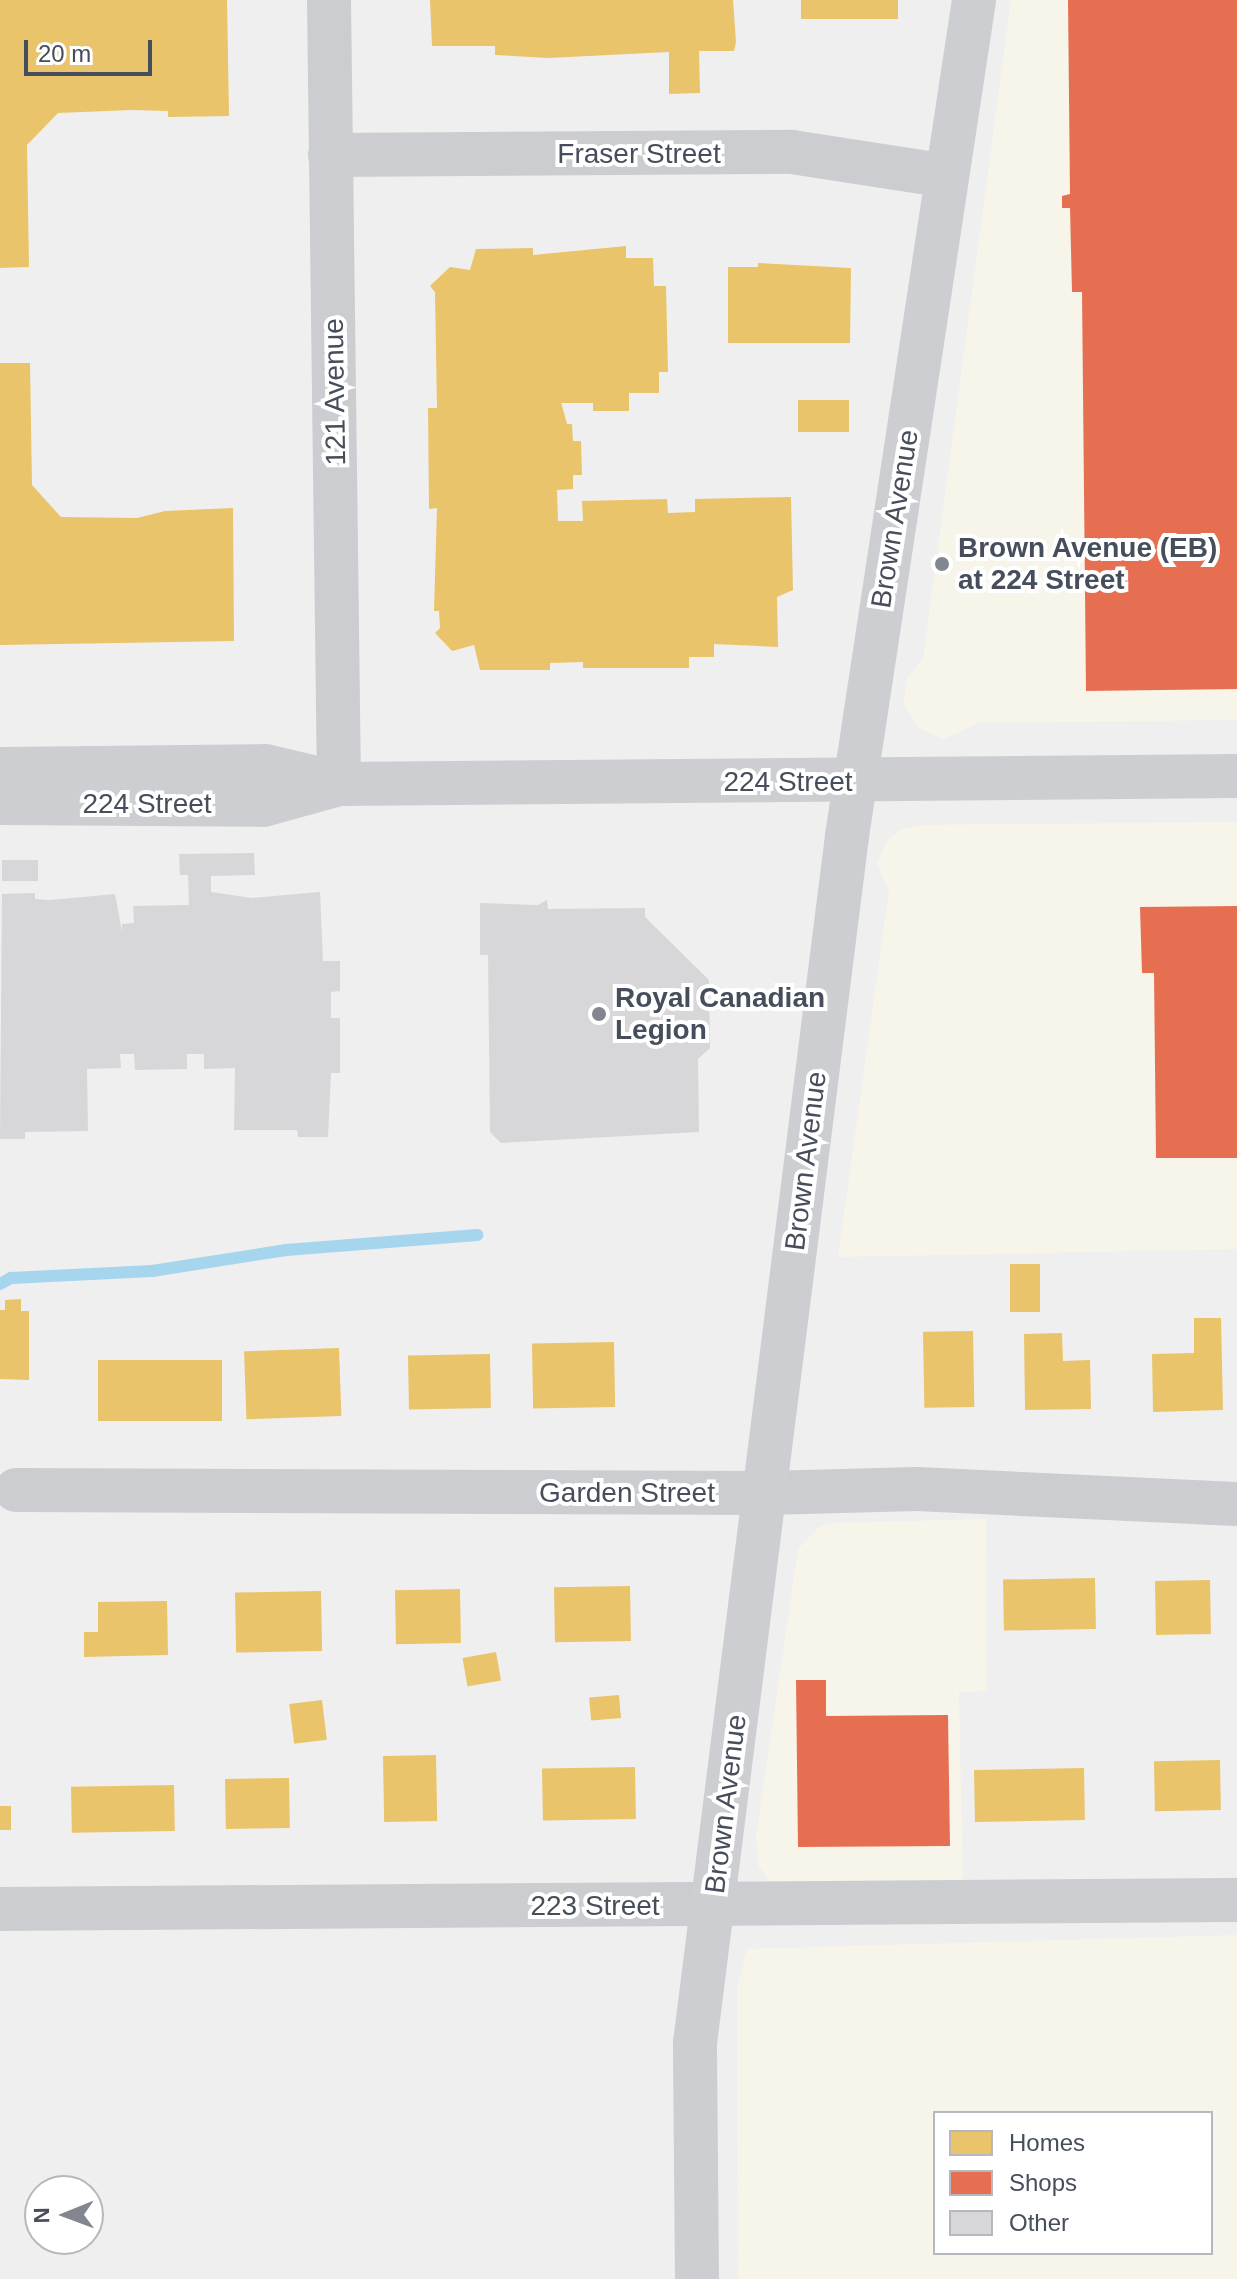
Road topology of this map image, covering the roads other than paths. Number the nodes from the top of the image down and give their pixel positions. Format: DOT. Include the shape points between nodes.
graph roads {
  1 [pos="329,0"];
  2 [pos="974,0"];
  3 [pos="330,155"];
  4 [pos="947,176"];
  5 [pos="0,769"];
  6 [pos="1237,776"];
  7 [pos="855,781"];
  8 [pos="339,784"];
  9 [pos="0,803"];
  10 [pos="16,1490"];
  11 [pos="766,1493"];
  12 [pos="1237,1504"];
  13 [pos="1237,1900"];
  14 [pos="712,1905"];
  15 [pos="0,1909"];
  16 [pos="697,2279"];
  1 -- 3 [label="street, 121 Avenue"];
  2 -- 4 [label="main road, Brown Avenue"];
  3 -- 4 [label="street, Fraser Street" via="792,152"];
  3 -- 8 [label="street, 121 Avenue"];
  4 -- 7 [label="main road, Brown Avenue"];
  5 -- 8 [label="main road, 224 Street" via="265,766"];
  6 -- 7 [label="main road, 224 Street"];
  7 -- 8 [label="main road, 224 Street"];
  7 -- 11 [label="main road, Brown Avenue"];
  8 -- 9 [label="main road, 224 Street" via="263,805"];
  10 -- 11 [label="street, Garden Street"];
  11 -- 12 [label="street, Garden Street" via="917,1489"];
  11 -- 14 [label="main road, Brown Avenue"];
  13 -- 14 [label="street, 223 Street"];
  14 -- 15 [label="street, 223 Street"];
  14 -- 16 [label="main road, Brown Avenue" via="695,2043"];
}
